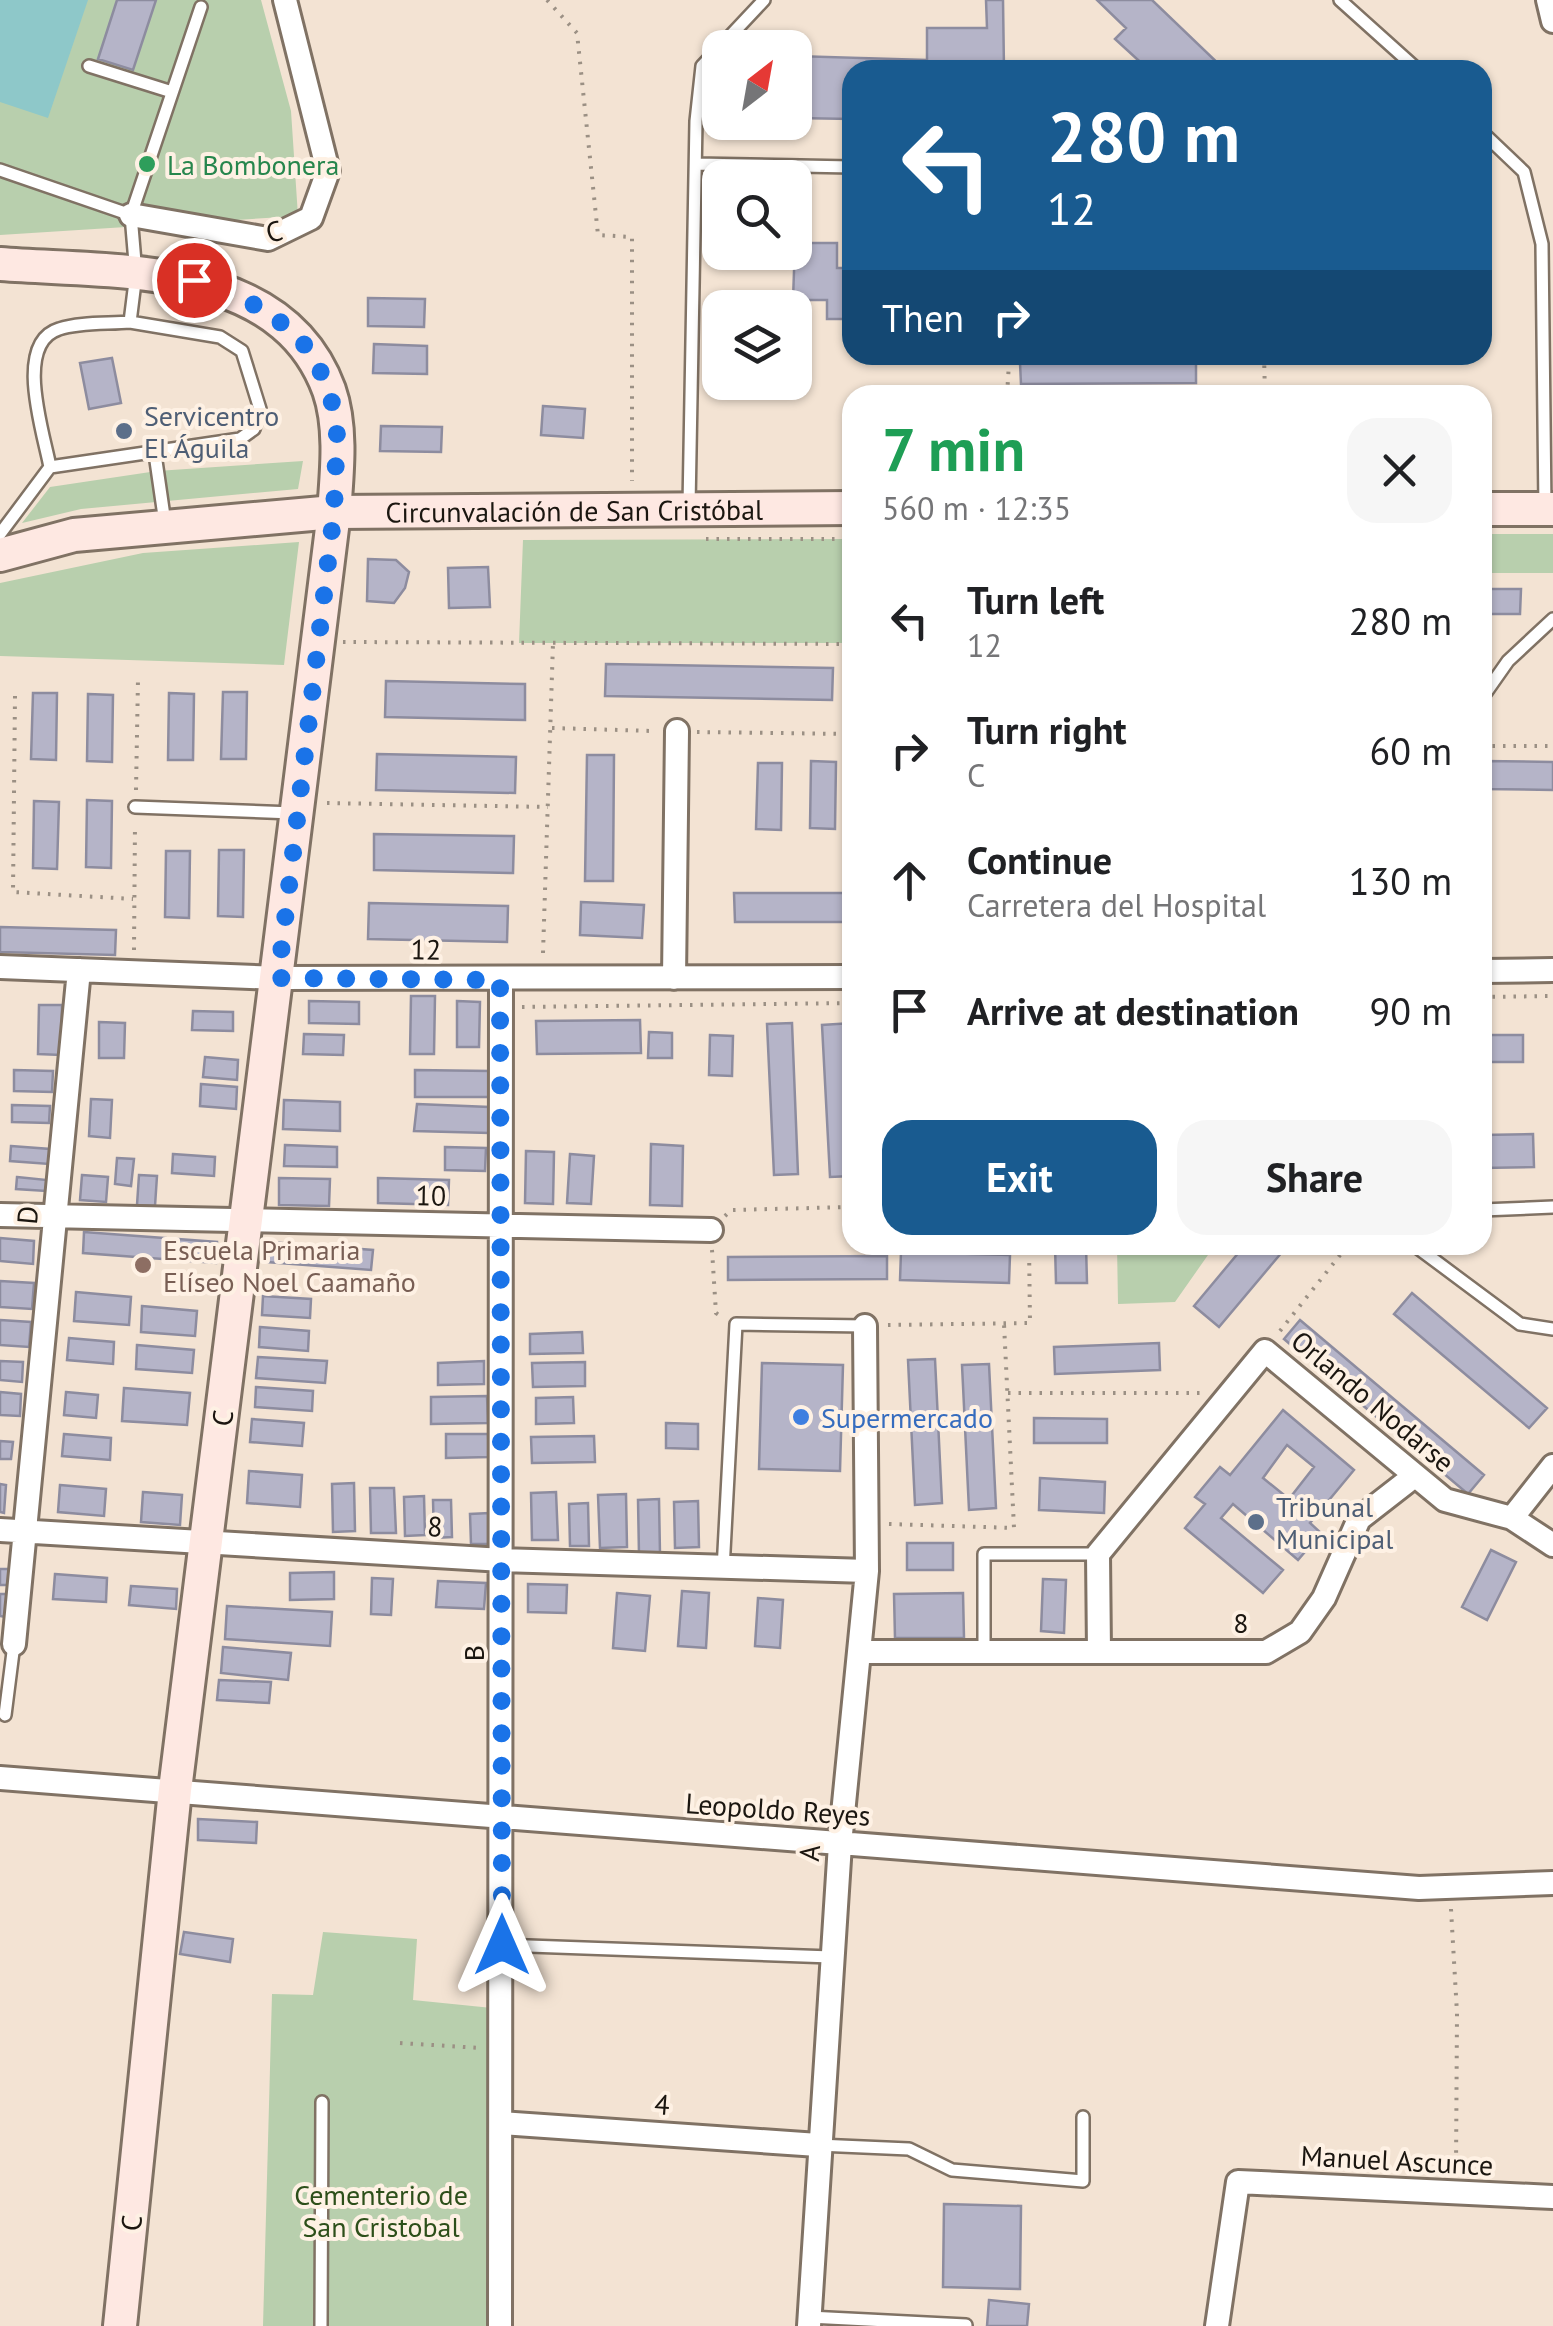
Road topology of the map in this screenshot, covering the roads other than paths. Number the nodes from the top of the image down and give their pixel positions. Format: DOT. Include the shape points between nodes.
graph roads {
  1 [pos="286,0"];
  2 [pos="764,0"];
  3 [pos="1340,0"];
  4 [pos="201,6"];
  5 [pos="1408,60"];
  6 [pos="89,66"];
  7 [pos="172,92"];
  8 [pos="1492,142"];
  9 [pos="696,164"];
  10 [pos="842,166"];
  11 [pos="0,170"];
  12 [pos="131,215"];
  13 [pos="0,264"];
  14 [pos="136,274"];
  15 [pos="130,322"];
  16 [pos="154,454"];
  17 [pos="50,466"];
  18 [pos="842,509"];
  19 [pos="1492,509"];
  20 [pos="1549,509"];
  21 [pos="334,512"];
  22 [pos="165,523"];
  23 [pos="693,525"];
  24 [pos="0,534"];
  25 [pos="0,556"];
  26 [pos="1553,618"];
  27 [pos="1492,683"];
  28 [pos="677,731"];
  29 [pos="136,807"];
  30 [pos="298,808"];
  31 [pos="0,967"];
  32 [pos="80,970"];
  33 [pos="1553,970"];
  34 [pos="1492,971"];
  35 [pos="842,976"];
  36 [pos="278,978"];
  37 [pos="674,978"];
  38 [pos="500,980"];
  39 [pos="1553,1207"];
  40 [pos="1492,1210"];
  41 [pos="0,1215"];
  42 [pos="58,1218"];
  43 [pos="246,1222"];
  44 [pos="502,1226"];
  45 [pos="711,1230"];
  46 [pos="1427,1255"];
  47 [pos="865,1326"];
  48 [pos="1553,1329"];
  49 [pos="1553,1466"];
  50 [pos="1413,1476"];
  51 [pos="1512,1518"];
  52 [pos="0,1530"];
  53 [pos="27,1532"];
  54 [pos="206,1543"];
  55 [pos="1553,1544"];
  56 [pos="1098,1554"];
  57 [pos="503,1560"];
  58 [pos="723,1570"];
  59 [pos="867,1571"];
  60 [pos="14,1644"];
  61 [pos="860,1652"];
  62 [pos="984,1652"];
  63 [pos="1099,1652"];
  64 [pos="5,1715"];
  65 [pos="0,1778"];
  66 [pos="175,1790"];
  67 [pos="502,1819"];
  68 [pos="840,1844"];
  69 [pos="1553,1883"];
  70 [pos="502,1945"];
  71 [pos="831,1957"];
  72 [pos="322,2102"];
  73 [pos="1083,2117"];
  74 [pos="502,2123"];
  75 [pos="818,2145"];
  76 [pos="1553,2197"];
  77 [pos="809,2322"];
  78 [pos="966,2325"];
  79 [pos="120,2326"];
  80 [pos="321,2326"];
  81 [pos="500,2326"];
  82 [pos="1217,2326"];
  1 -- 12 [label="street, C" via="328,171 311,218 268,238"];
  2 -- 9 [label="lane" via="702,66"];
  3 -- 5 [label="lane"];
  4 -- 7 [label="lane"];
  6 -- 7 [label="lane"];
  7 -- 12 [label="lane"];
  8 -- 20 [label="lane" via="1524,172 1542,244"];
  9 -- 10 [label="lane"];
  9 -- 23 [label="lane"];
  11 -- 12 [label="lane"];
  12 -- 14 [label="lane"];
  13 -- 14 [label="street, C"];
  14 -- 15 [label="lane"];
  14 -- 21 [label="street, C" via="194,280 236,294 276,318 311,351 330,392 337,431"];
  15 -- 16 [label="lane" via="220,337 242,351 260,410 254,429 240,439"];
  15 -- 17 [label="lane" via="56,329 40,344 32,372"];
  16 -- 17 [label="lane"];
  16 -- 22 [label="lane"];
  17 -- 24 [label="lane"];
  18 -- 23 [label="street, Circunvalación de San Cristóbal"];
  19 -- 20 [label="street"];
  21 -- 22 [label="street, Circunvalación de San Cristóbal"];
  21 -- 23 [label="street, Circunvalación de San Cristóbal"];
  21 -- 30 [label="street, C"];
  22 -- 25 [label="street, Circunvalación de San Cristóbal" via="74,535"];
  26 -- 27 [label="lane"];
  28 -- 37 [label="street"];
  29 -- 30 [label="lane"];
  30 -- 36 [label="street, C"];
  31 -- 32 [label="street, 12"];
  32 -- 36 [label="street, 12"];
  32 -- 42 [label="street, D"];
  33 -- 34 [label="street"];
  35 -- 37 [label="street, 12"];
  36 -- 38 [label="street, 12"];
  36 -- 43 [label="street, C"];
  37 -- 38 [label="street, 12"];
  38 -- 44 [label="street, B"];
  39 -- 40 [label="lane"];
  41 -- 42 [label="street, 10"];
  42 -- 43 [label="street, 10"];
  42 -- 53 [label="street, D"];
  43 -- 44 [label="street, 10"];
  43 -- 54 [label="street, C"];
  44 -- 45 [label="street, 10"];
  44 -- 57 [label="street, B"];
  46 -- 48 [label="lane" via="1520,1324"];
  47 -- 58 [label="lane" via="736,1324"];
  47 -- 59 [label="street, A"];
  49 -- 51 [label="street"];
  50 -- 51 [label="street, Orlando Nodarse" via="1445,1500"];
  50 -- 56 [label="street, Orlando Nodarse" via="1264,1350"];
  50 -- 63 [label="street, 8" via="1359,1518 1324,1598 1300,1632 1266,1652"];
  51 -- 55 [label="street, Orlando Nodarse"];
  52 -- 53 [label="street, 8"];
  53 -- 54 [label="street, 8"];
  53 -- 60 [label="street, D"];
  54 -- 57 [label="street, 8"];
  54 -- 66 [label="street, C"];
  56 -- 62 [label="lane" via="984,1554"];
  56 -- 63 [label="street"];
  57 -- 58 [label="street, 8"];
  57 -- 67 [label="street, B"];
  58 -- 59 [label="street, 8"];
  59 -- 61 [label="street, A"];
  60 -- 64 [label="lane"];
  61 -- 62 [label="street, 8"];
  61 -- 68 [label="street, A"];
  62 -- 63 [label="street, 8"];
  65 -- 66 [label="street, Leopoldo Reyes"];
  66 -- 67 [label="street, Leopoldo Reyes"];
  66 -- 79 [label="street, C"];
  67 -- 68 [label="street, Leopoldo Reyes"];
  67 -- 70 [label="street, B"];
  68 -- 69 [label="street, Leopoldo Reyes" via="1450,1887"];
  68 -- 71 [label="street, A"];
  70 -- 71 [label="lane"];
  70 -- 74 [label="street, B"];
  71 -- 75 [label="street, A"];
  72 -- 80 [label="lane"];
  73 -- 75 [label="lane" via="1083,2181 952,2170 909,2149"];
  74 -- 75 [label="street, 4"];
  74 -- 81 [label="street, B"];
  75 -- 77 [label="street, A"];
  76 -- 82 [label="street, Manuel Ascunce" via="1238,2182"];
  77 -- 78 [label="lane"];
}
